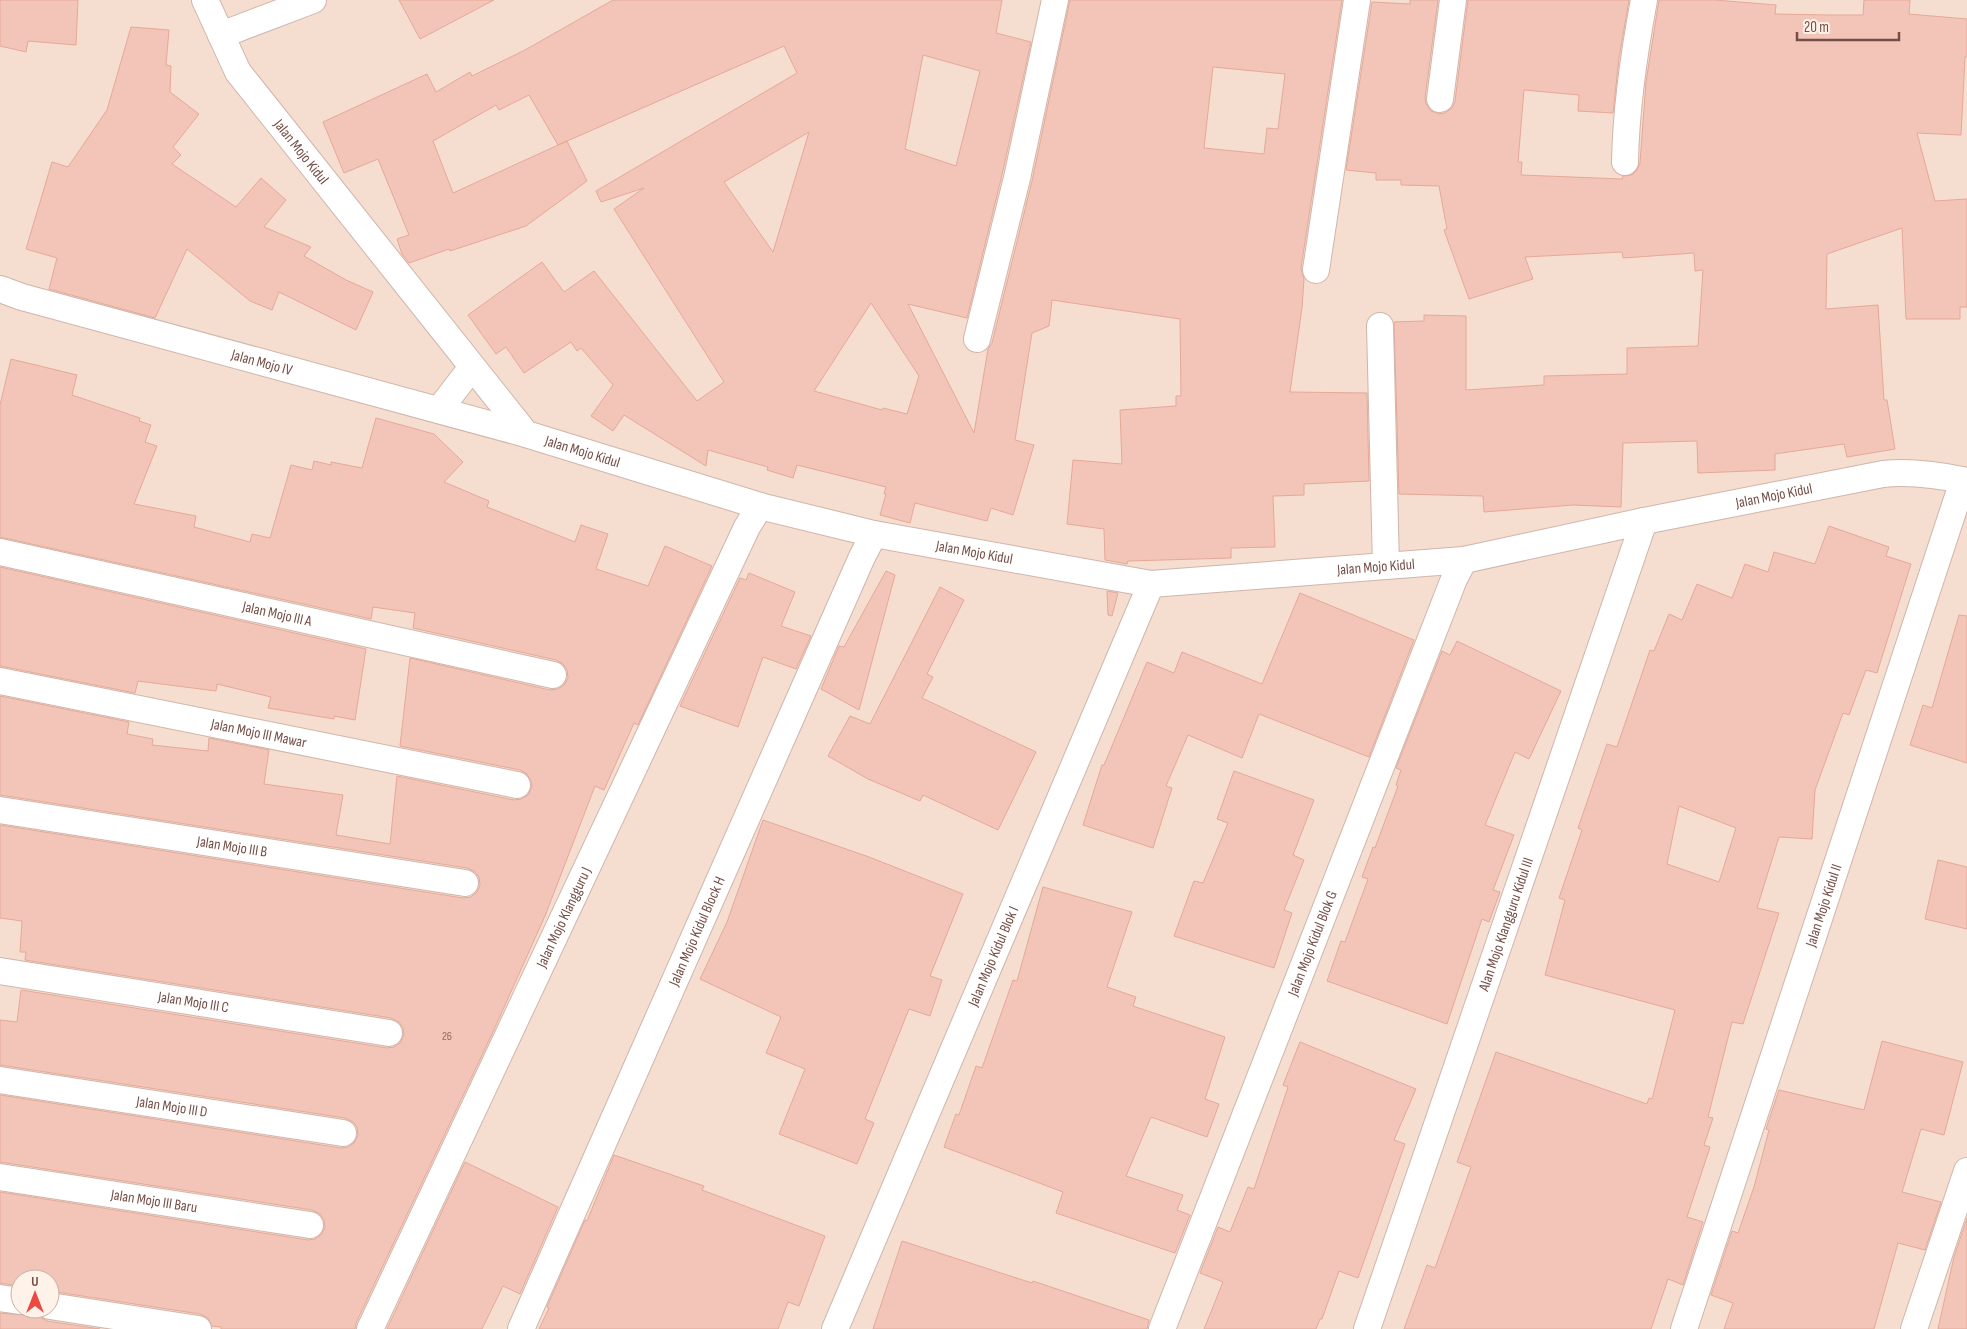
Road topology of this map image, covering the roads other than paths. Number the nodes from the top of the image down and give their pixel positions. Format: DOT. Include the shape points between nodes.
graph roads {
  1 [pos="205,0"];
  2 [pos="313,0"];
  3 [pos="1055,0"];
  4 [pos="1357,0"];
  5 [pos="1453,0"];
  6 [pos="1644,0"];
  7 [pos="221,35"];
  8 [pos="1440,99"];
  9 [pos="1626,162"];
  10 [pos="1316,270"];
  11 [pos="0,289"];
  12 [pos="1380,326"];
  13 [pos="977,339"];
  14 [pos="472,366"];
  15 [pos="439,410"];
  16 [pos="526,434"];
  17 [pos="1965,481"];
  18 [pos="760,506"];
  19 [pos="1644,521"];
  20 [pos="874,534"];
  21 [pos="0,552"];
  22 [pos="1464,560"];
  23 [pos="1386,566"];
  24 [pos="1151,584"];
  25 [pos="553,676"];
  26 [pos="0,681"];
  27 [pos="517,786"];
  28 [pos="0,810"];
  29 [pos="465,883"];
  30 [pos="0,970"];
  31 [pos="389,1033"];
  32 [pos="0,1080"];
  33 [pos="343,1133"];
  34 [pos="1967,1171"];
  35 [pos="0,1177"];
  36 [pos="310,1225"];
  37 [pos="60,1308"];
  38 [pos="198,1329"];
  39 [pos="370,1329"];
  40 [pos="521,1329"];
  41 [pos="835,1329"];
  42 [pos="1162,1329"];
  43 [pos="1367,1329"];
  44 [pos="1684,1329"];
  45 [pos="1914,1329"];
  1 -- 7 [label="street, Jalan Mojo Kidul"];
  2 -- 7 [label="street"];
  3 -- 13 [label="street"];
  4 -- 10 [label="street"];
  5 -- 8 [label="street"];
  6 -- 9 [label="street" via="1626,132"];
  7 -- 14 [label="street, Jalan Mojo Kidul" via="238,72"];
  11 -- 15 [label="street, Jalan Mojo IV"];
  12 -- 23 [label="street"];
  14 -- 15 [label="street"];
  14 -- 16 [label="street, Jalan Mojo Kidul"];
  15 -- 16 [label="street, Jalan Mojo IV"];
  16 -- 18 [label="street, Jalan Mojo Kidul"];
  17 -- 19 [label="street, Jalan Mojo Kidul" via="1930,474 1883,474"];
  17 -- 44 [label="street, Jalan Mojo Kidul II"];
  18 -- 20 [label="street, Jalan Mojo Kidul"];
  18 -- 39 [label="street, Jalan Mojo Klangguru J" via="747,527"];
  19 -- 22 [label="street, Jalan Mojo Kidul"];
  19 -- 43 [label="street, Alan Mojo Klangguru Kidul III"];
  20 -- 24 [label="street, Jalan Mojo Kidul"];
  20 -- 40 [label="street, Jalan Mojo Kidul Block H"];
  21 -- 25 [label="street, Jalan Mojo III A"];
  22 -- 23 [label="street, Jalan Mojo Kidul"];
  22 -- 42 [label="street, Jalan Mojo Kidul Blok G" via="1454,578"];
  23 -- 24 [label="street, Jalan Mojo Kidul"];
  24 -- 41 [label="street, Jalan Mojo Kidul Blok I"];
  26 -- 27 [label="street, Jalan Mojo III Mawar"];
  28 -- 29 [label="street, Jalan Mojo III B"];
  30 -- 31 [label="street, Jalan Mojo III C"];
  32 -- 33 [label="street, Jalan Mojo III D"];
  34 -- 45 [label="street"];
  35 -- 36 [label="street, Jalan Mojo III Baru"];
  37 -- 38 [label="street"];
}
